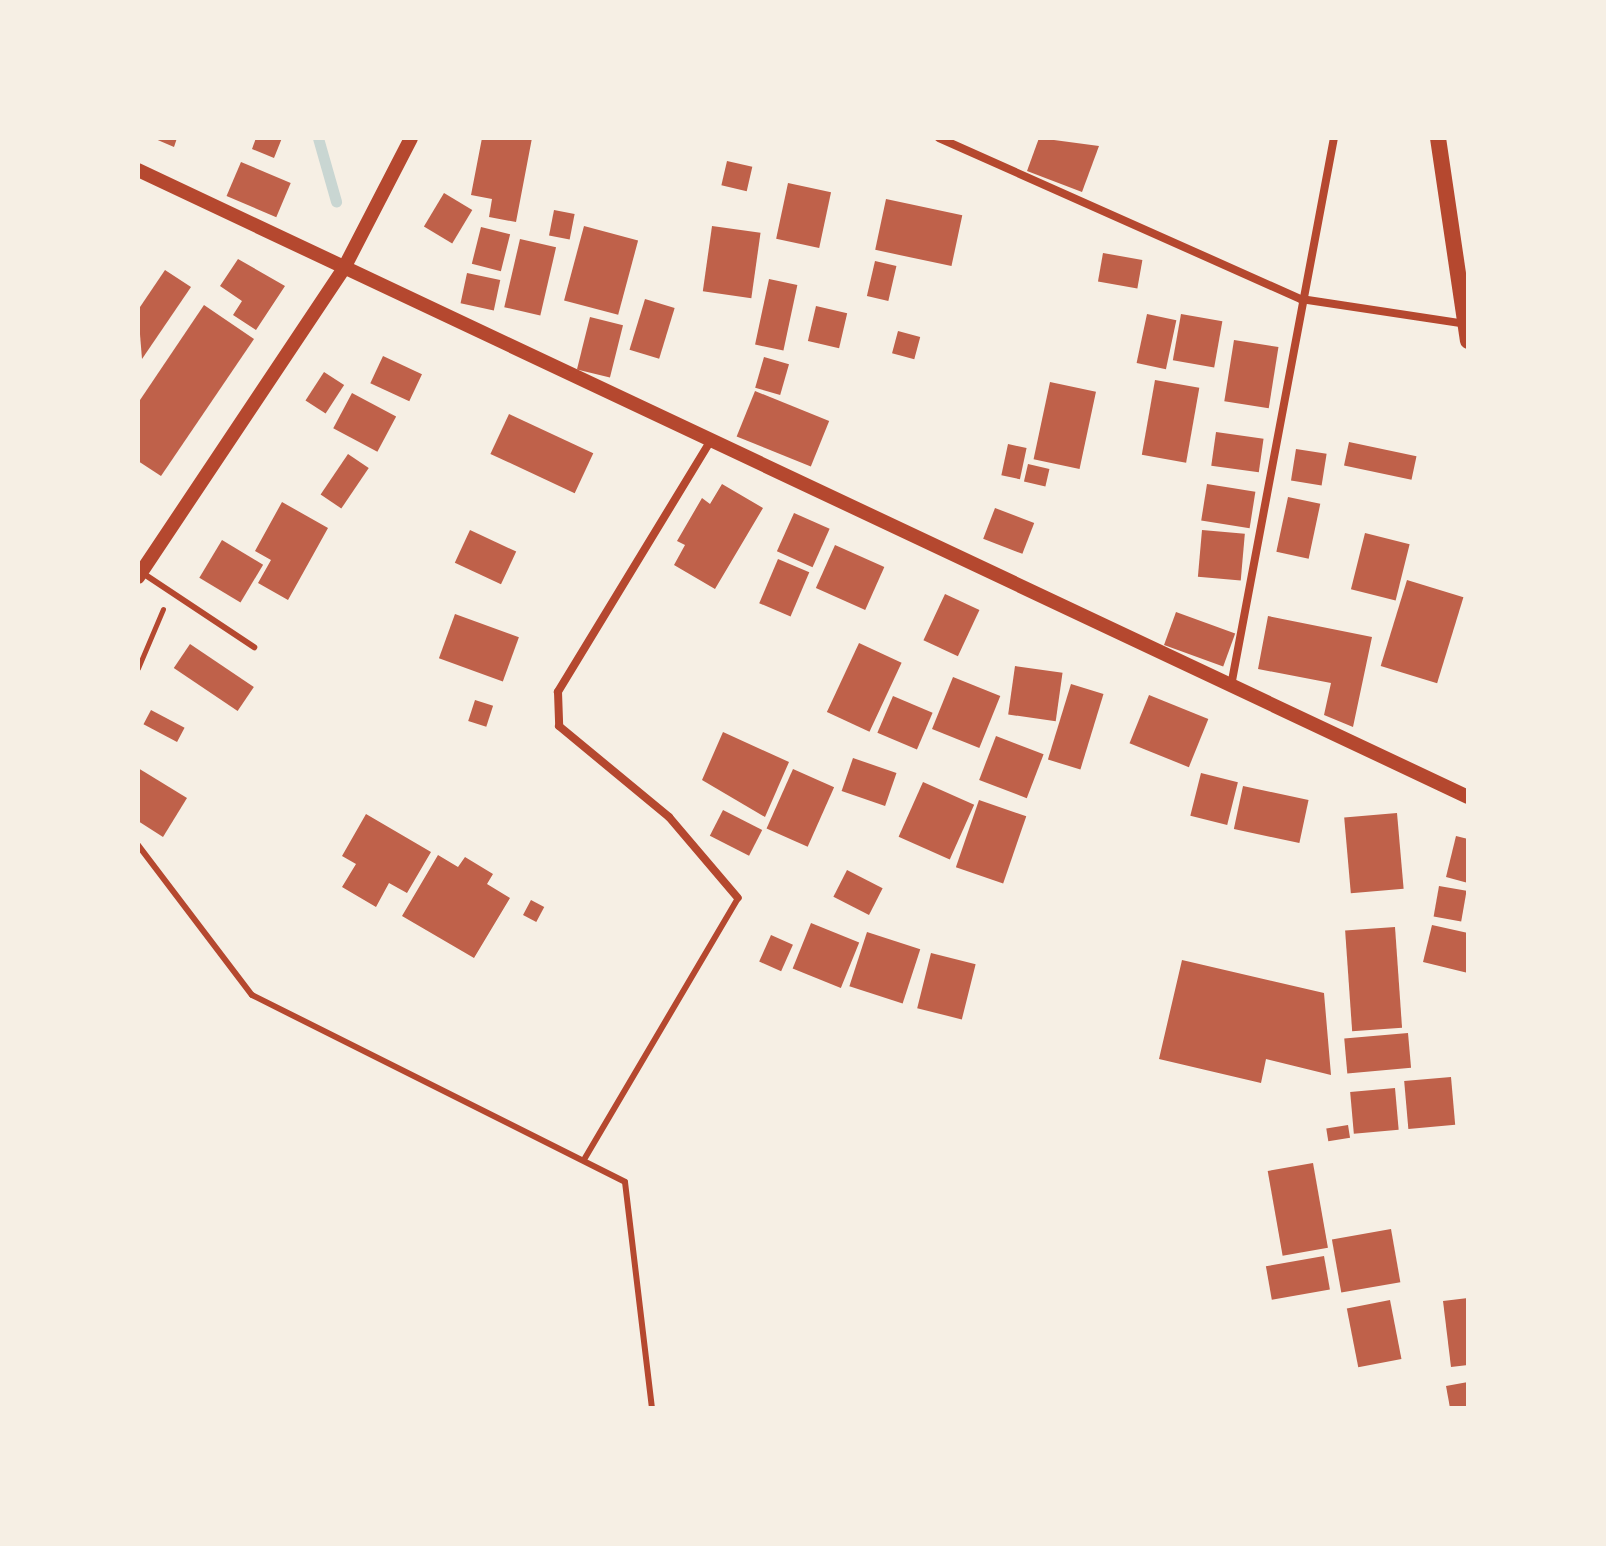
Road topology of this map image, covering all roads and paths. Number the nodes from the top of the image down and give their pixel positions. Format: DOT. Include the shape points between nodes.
graph roads {
  1 [pos="411,138"];
  2 [pos="939,138"];
  3 [pos="1334,138"];
  4 [pos="1438,138"];
  5 [pos="138,170"];
  6 [pos="343,270"];
  7 [pos="1301,299"];
  8 [pos="1467,329"];
  9 [pos="708,445"];
  10 [pos="140,574"];
  11 [pos="171,594"];
  12 [pos="254,647"];
  13 [pos="138,668"];
  14 [pos="1230,690"];
  15 [pos="1468,797"];
  16 [pos="138,845"];
  17 [pos="738,898"];
  18 [pos="585,1158"];
  19 [pos="652,1408"];
  1 -- 6 [label="street"];
  2 -- 7 [label="street"];
  3 -- 7 [label="street"];
  4 -- 8 [label="main road"];
  5 -- 6 [label="street"];
  6 -- 9 [label="street"];
  6 -- 10 [label="street"];
  7 -- 8 [label="street"];
  7 -- 14 [label="street"];
  9 -- 14 [label="street"];
  9 -- 17 [label="street" via="558,692 559,726 669,817"];
  10 -- 11 [label="lane"];
  11 -- 12 [label="lane"];
  11 -- 13 [label="path"];
  14 -- 15 [label="street"];
  16 -- 18 [label="lane" via="252,995"];
  17 -- 18 [label="lane"];
  18 -- 19 [label="lane" via="625,1182"];
}
